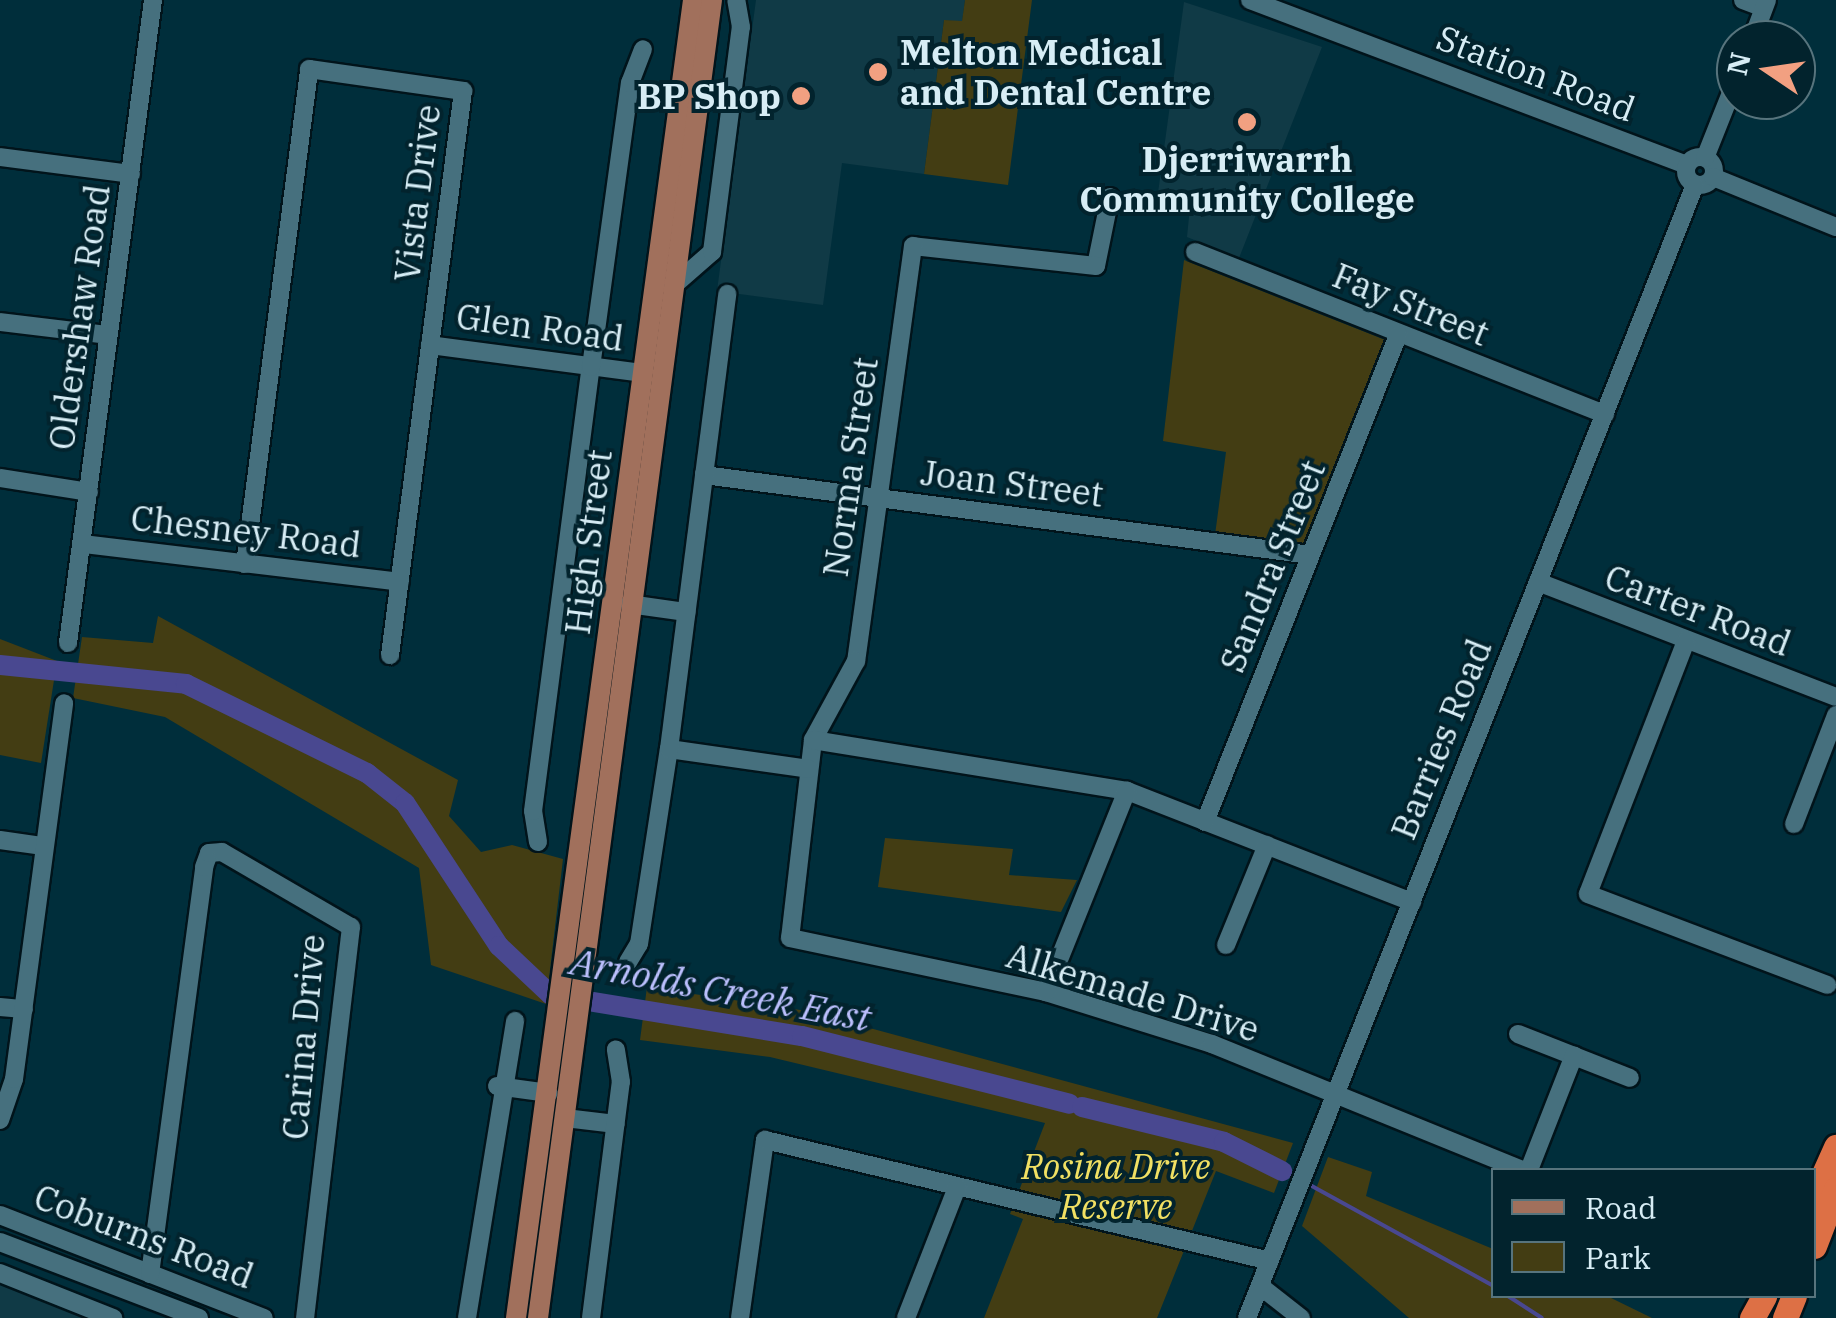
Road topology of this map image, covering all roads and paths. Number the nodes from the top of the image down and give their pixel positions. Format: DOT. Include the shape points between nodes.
graph roads {
  1 [pos="154,0"];
  2 [pos="693,0"];
  3 [pos="712,0"];
  4 [pos="736,0"];
  5 [pos="1250,0"];
  6 [pos="1743,0"];
  7 [pos="1766,4"];
  8 [pos="643,48"];
  9 [pos="1720,120"];
  10 [pos="0,158"];
  11 [pos="1705,158"];
  12 [pos="1687,165"];
  13 [pos="131,174"];
  14 [pos="1713,177"];
  15 [pos="1694,185"];
  16 [pos="1110,197"];
  17 [pos="1836,227"];
  18 [pos="1195,252"];
  19 [pos="673,286"];
  20 [pos="727,294"];
  21 [pos="0,322"];
  22 [pos="1398,335"];
  23 [pos="108,336"];
  24 [pos="430,345"];
  25 [pos="591,366"];
  26 [pos="650,376"];
  27 [pos="1604,414"];
  28 [pos="704,475"];
  29 [pos="0,478"];
  30 [pos="88,492"];
  31 [pos="878,498"];
  32 [pos="83,544"];
  33 [pos="1311,555"];
  34 [pos="245,564"];
  35 [pos="400,582"];
  36 [pos="1538,582"];
  37 [pos="621,604"];
  38 [pos="686,612"];
  39 [pos="1686,641"];
  40 [pos="68,643"];
  41 [pos="390,655"];
  42 [pos="1836,698"];
  43 [pos="64,703"];
  44 [pos="1836,714"];
  45 [pos="813,740"];
  46 [pos="670,749"];
  47 [pos="808,769"];
  48 [pos="1127,792"];
  49 [pos="1205,822"];
  50 [pos="1794,824"];
  51 [pos="0,840"];
  52 [pos="538,842"];
  53 [pos="1267,845"];
  54 [pos="42,846"];
  55 [pos="1412,902"];
  56 [pos="790,938"];
  57 [pos="1226,944"];
  58 [pos="628,962"];
  59 [pos="1827,986"];
  60 [pos="1046,992"];
  61 [pos="0,1007"];
  62 [pos="24,1009"];
  63 [pos="514,1021"];
  64 [pos="1518,1034"];
  65 [pos="616,1049"];
  66 [pos="1574,1055"];
  67 [pos="1630,1078"];
  68 [pos="497,1086"];
  69 [pos="558,1094"];
  70 [pos="1336,1095"];
  71 [pos="555,1117"];
  72 [pos="0,1120"];
  73 [pos="616,1124"];
  74 [pos="1836,1148"];
  75 [pos="1521,1168"];
  76 [pos="1527,1168"];
  77 [pos="957,1187"];
  78 [pos="1836,1189"];
  79 [pos="1816,1192"];
  80 [pos="0,1214"];
  81 [pos="1816,1241"];
  82 [pos="0,1242"];
  83 [pos="1270,1261"];
  84 [pos="65,1268"];
  85 [pos="0,1273"];
  86 [pos="150,1274"];
  87 [pos="1260,1286"];
  88 [pos="52,1294"];
  89 [pos="113,1318"];
  90 [pos="199,1318"];
  91 [pos="264,1318"];
  92 [pos="304,1318"];
  93 [pos="467,1318"];
  94 [pos="516,1318"];
  95 [pos="538,1318"];
  96 [pos="591,1318"];
  97 [pos="740,1318"];
  98 [pos="906,1318"];
  99 [pos="1247,1318"];
  100 [pos="1301,1318"];
  1 -- 13 [label="street, Oldershaw Road"];
  2 -- 26 [label="main road, High Street"];
  3 -- 19 [label="main road, High Street"];
  4 -- 19 [label="street" via="740,27 712,252"];
  5 -- 12 [label="street, Station Road"];
  6 -- 7 [label="street"];
  8 -- 25 [label="street, High Street" via="630,83"];
  9 -- 11 [label="street"];
  10 -- 13 [label="street"];
  11 -- 12 [label="street"];
  11 -- 14 [label="street"];
  12 -- 15 [label="street"];
  13 -- 23 [label="street, Oldershaw Road"];
  14 -- 15 [label="street"];
  14 -- 17 [label="street"];
  15 -- 27 [label="street, Barries Road"];
  16 -- 31 [label="street, Norma Street" via="1096,266 913,246"];
  18 -- 22 [label="street, Fay Street"];
  19 -- 26 [label="main road, High Street"];
  20 -- 28 [label="street"];
  21 -- 23 [label="street"];
  22 -- 27 [label="street, Fay Street"];
  22 -- 33 [label="street, Sandra Street"];
  23 -- 30 [label="street, Oldershaw Road"];
  24 -- 25 [label="street, Glen Road"];
  24 -- 34 [label="street, Vista Drive" via="463,91 309,69"];
  24 -- 35 [label="street, Vista Drive"];
  25 -- 26 [label="street, Glen Road"];
  25 -- 52 [label="street, High Street" via="533,812"];
  26 -- 37 [label="main road, High Street"];
  27 -- 36 [label="street, Barries Road"];
  28 -- 31 [label="street, Joan Street"];
  28 -- 38 [label="street"];
  29 -- 30 [label="street"];
  30 -- 32 [label="street, Oldershaw Road"];
  31 -- 33 [label="street, Joan Street"];
  31 -- 45 [label="street, Norma Street" via="856,661"];
  32 -- 34 [label="street, Chesney Road"];
  32 -- 40 [label="street, Oldershaw Road"];
  33 -- 49 [label="street, Sandra Street"];
  34 -- 35 [label="street, Chesney Road"];
  35 -- 41 [label="street, Vista Drive"];
  36 -- 39 [label="street, Carter Road"];
  36 -- 55 [label="street, Barries Road"];
  37 -- 38 [label="street, High Street"];
  37 -- 69 [label="main road, High Street"];
  38 -- 46 [label="street"];
  39 -- 42 [label="street, Carter Road"];
  39 -- 59 [label="street" via="1588,894"];
  43 -- 54 [label="street"];
  44 -- 50 [label="street"];
  45 -- 47 [label="street, Norma Street"];
  45 -- 48 [label="street"];
  46 -- 47 [label="street"];
  46 -- 58 [label="street" via="639,944"];
  47 -- 56 [label="street, Norma Street"];
  48 -- 49 [label="street"];
  48 -- 60 [label="street"];
  49 -- 53 [label="street"];
  51 -- 54 [label="street"];
  53 -- 55 [label="street"];
  53 -- 57 [label="street"];
  54 -- 62 [label="street"];
  55 -- 70 [label="street, Barries Road"];
  56 -- 60 [label="street, Alkemade Drive"];
  60 -- 70 [label="street, Alkemade Drive"];
  61 -- 62 [label="street"];
  62 -- 72 [label="street"];
  63 -- 68 [label="street"];
  64 -- 66 [label="street"];
  65 -- 73 [label="street"];
  66 -- 67 [label="street"];
  66 -- 76 [label="street"];
  68 -- 69 [label="street"];
  68 -- 93 [label="street"];
  69 -- 71 [label="main road, High Street"];
  70 -- 75 [label="street, Alkemade Drive"];
  70 -- 83 [label="street, Barries Road"];
  71 -- 73 [label="street"];
  71 -- 94 [label="main road, High Street"];
  71 -- 95 [label="main road, High Street"];
  73 -- 96 [label="street"];
  74 -- 79 [label="highway"];
  77 -- 83 [label="street"];
  77 -- 97 [label="street" via="765,1140"];
  77 -- 98 [label="street"];
  78 -- 81 [label="highway"];
  80 -- 86 [label="street, Coburns Road"];
  82 -- 84 [label="street, Coburns Road"];
  83 -- 87 [label="street, Barries Road"];
  84 -- 88 [label="street, Coburns Road"];
  84 -- 90 [label="street, Coburns Road"];
  85 -- 88 [label="street"];
  86 -- 91 [label="street, Coburns Road"];
  86 -- 92 [label="street, Carina Drive" via="204,867 210,853 222,852 351,927"];
  87 -- 99 [label="street, Barries Road"];
  87 -- 100 [label="street"];
  88 -- 89 [label="street"];
}
